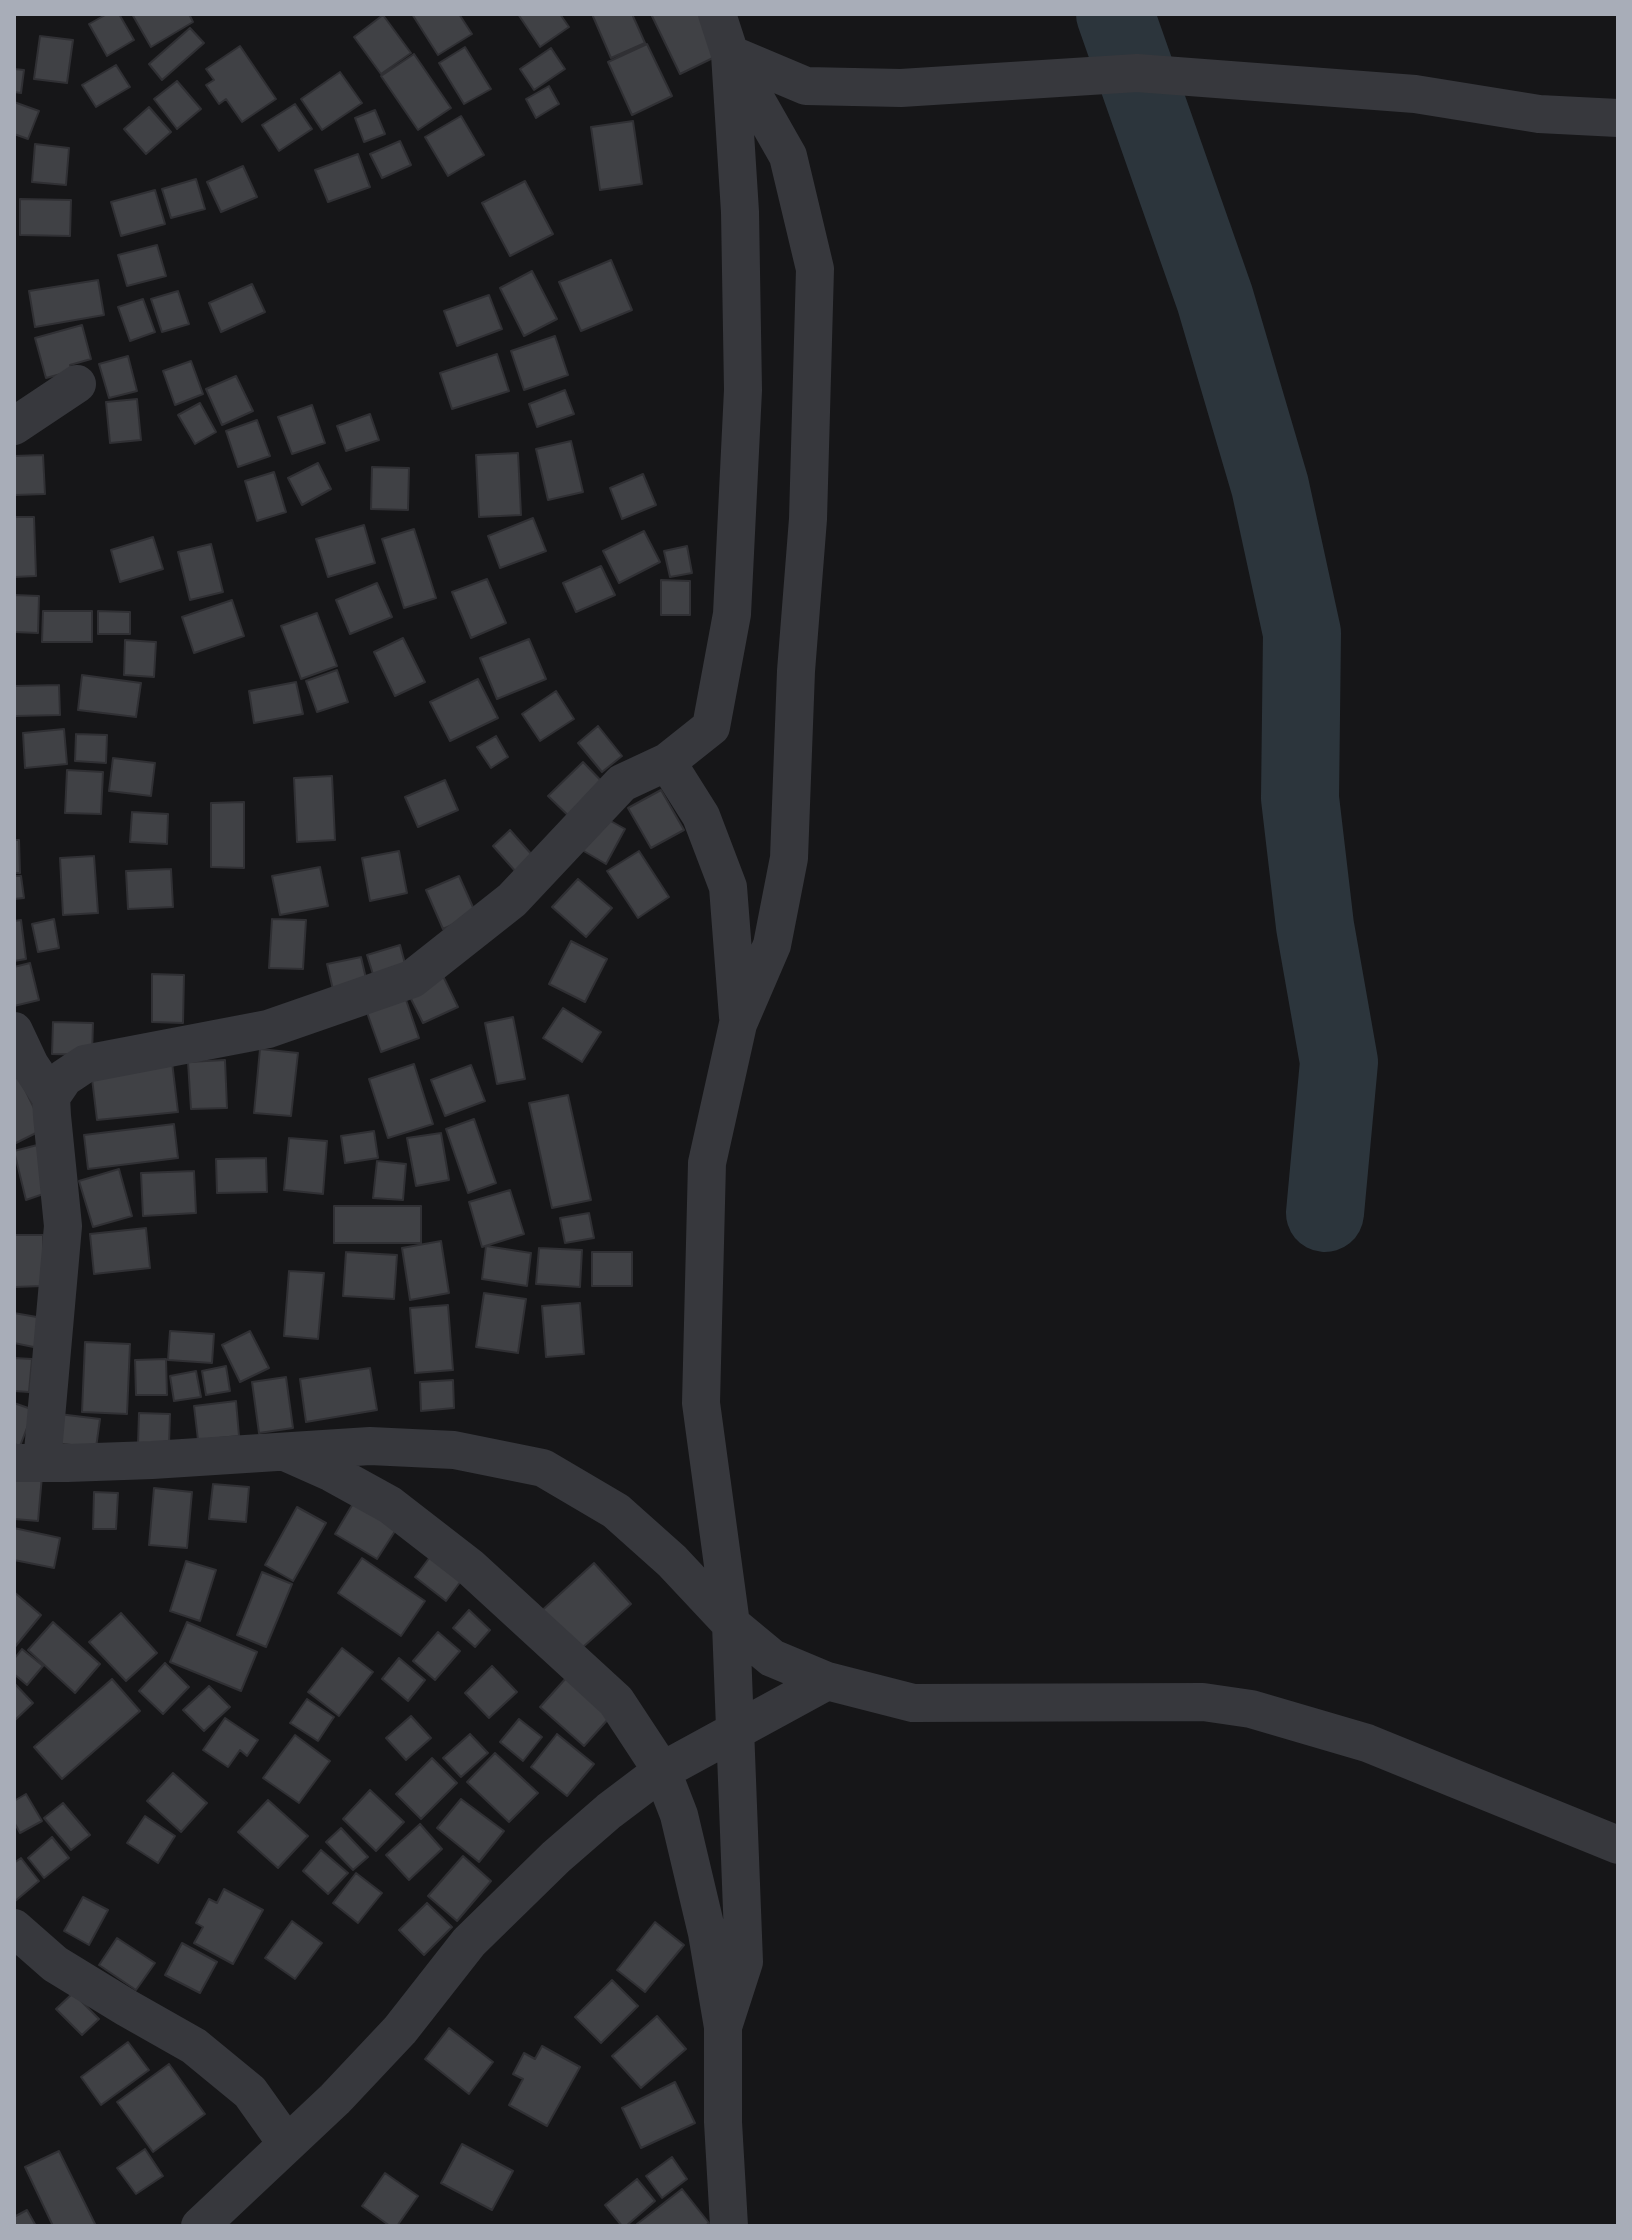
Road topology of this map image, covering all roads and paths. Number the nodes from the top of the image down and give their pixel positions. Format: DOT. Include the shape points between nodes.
graph roads {
  1 [pos="717,14"];
  2 [pos="730,54"];
  3 [pos="1618,118"];
  4 [pos="77,384"];
  5 [pos="14,426"];
  6 [pos="667,762"];
  7 [pos="738,1024"];
  8 [pos="14,1031"];
  9 [pos="51,1097"];
  10 [pos="285,1452"];
  11 [pos="28,1463"];
  12 [pos="731,1624"];
  13 [pos="827,1681"];
  14 [pos="735,1731"];
  15 [pos="662,1771"];
  16 [pos="1618,1845"];
  17 [pos="14,1928"];
  18 [pos="723,2027"];
  19 [pos="287,2144"];
  20 [pos="200,2226"];
  21 [pos="729,2226"];
  1 -- 2 [label="street"];
  2 -- 3 [label="street" via="806,86 901,88 1137,73 1415,94 1539,114"];
  2 -- 6 [label="street" via="743,390 732,614 711,727"];
  2 -- 7 [label="street" via="788,156 815,269 808,519 789,858 772,945"];
  4 -- 5 [label="street"];
  6 -- 7 [label="street" via="701,816 728,887"];
  6 -- 9 [label="street" via="622,783 512,900 412,979 268,1029 85,1064 64,1078"];
  7 -- 12 [label="street" via="707,1163 701,1403"];
  8 -- 9 [label="street"];
  9 -- 11 [label="street" via="63,1226"];
  10 -- 11 [label="street"];
  10 -- 12 [label="street" via="370,1446 454,1450 543,1468 616,1511"];
  10 -- 15 [label="street" via="390,1505 470,1567 616,1701"];
  12 -- 13 [label="street" via="772,1658"];
  12 -- 14 [label="street"];
  13 -- 14 [label="street"];
  13 -- 16 [label="street" via="913,1703 1203,1702 1251,1709 1367,1743"];
  14 -- 15 [label="street"];
  14 -- 18 [label="street" via="744,1962"];
  15 -- 18 [label="street" via="679,1815"];
  15 -- 19 [label="street" via="556,1857 469,1942 400,2030"];
  17 -- 19 [label="street" via="55,1964 194,2046 250,2092"];
  18 -- 21 [label="street"];
  19 -- 20 [label="street"];
}
